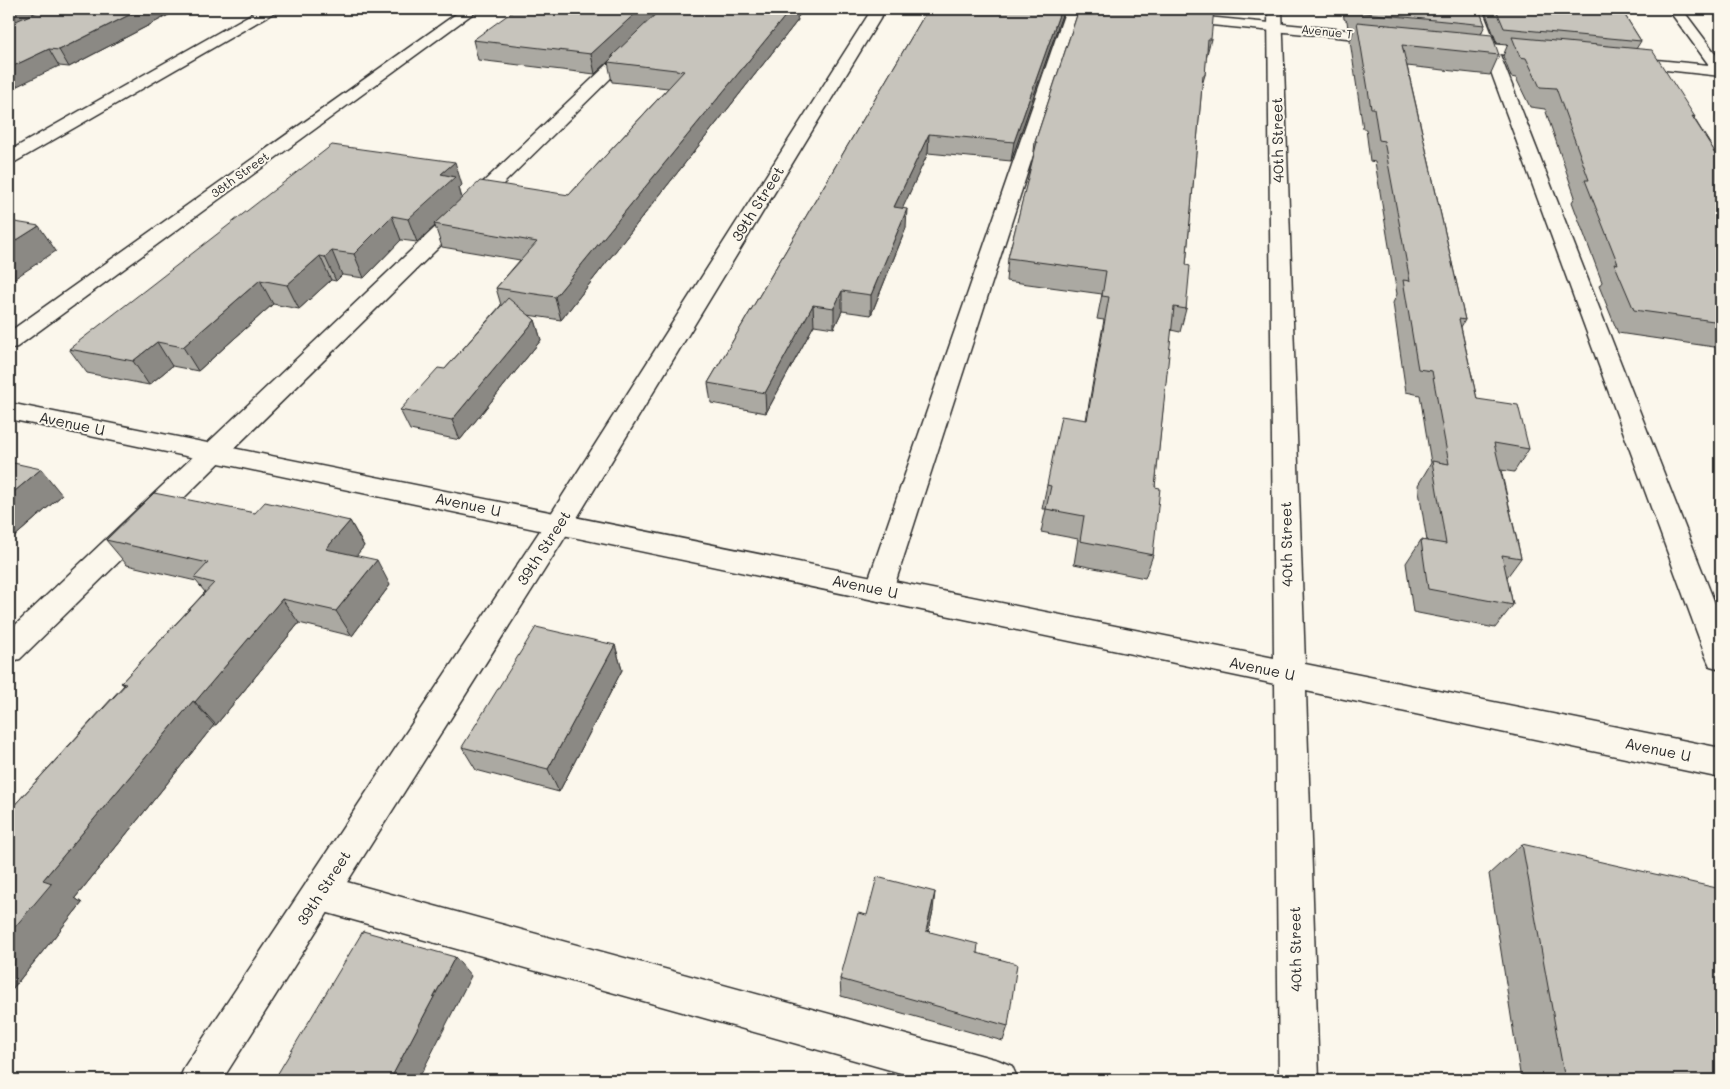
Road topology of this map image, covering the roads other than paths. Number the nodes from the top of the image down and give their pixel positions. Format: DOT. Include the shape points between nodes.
graph roads {
  1 [pos="270,9"];
  2 [pos="472,9"];
  3 [pos="674,9"];
  4 [pos="879,9"];
  5 [pos="1082,9"];
  6 [pos="1475,9"];
  7 [pos="1676,9"];
  8 [pos="1159,16"];
  9 [pos="1275,18"];
  10 [pos="1402,40"];
  11 [pos="1451,45"];
  12 [pos="1490,48"];
  13 [pos="1558,55"];
  14 [pos="1606,60"];
  15 [pos="1721,71"];
  16 [pos="9,158"];
  17 [pos="9,342"];
  18 [pos="9,411"];
  19 [pos="214,453"];
  20 [pos="559,524"];
  21 [pos="880,590"];
  22 [pos="9,650"];
  23 [pos="1721,657"];
  24 [pos="1290,675"];
  25 [pos="1721,763"];
  26 [pos="320,893"];
  27 [pos="199,1080"];
  28 [pos="998,1080"];
  29 [pos="1299,1080"];
  1 -- 16 [label="street"];
  2 -- 17 [label="street, 38th Street"];
  3 -- 19 [label="street"];
  4 -- 20 [label="street, 39th Street"];
  5 -- 21 [label="street"];
  6 -- 12 [label="street"];
  7 -- 15 [label="street"];
  8 -- 9 [label="street, Avenue T"];
  9 -- 10 [label="street, Avenue T"];
  9 -- 24 [label="street, 40th Street"];
  11 -- 12 [label="street"];
  12 -- 13 [label="street"];
  12 -- 23 [label="street"];
  14 -- 15 [label="street"];
  18 -- 19 [label="street, Avenue U"];
  19 -- 20 [label="street, Avenue U"];
  19 -- 22 [label="street"];
  20 -- 21 [label="street, Avenue U"];
  20 -- 26 [label="street, 39th Street"];
  21 -- 24 [label="street, Avenue U"];
  24 -- 25 [label="street, Avenue U"];
  24 -- 29 [label="street, 40th Street"];
  26 -- 27 [label="street, 39th Street"];
  26 -- 28 [label="street"];
}
